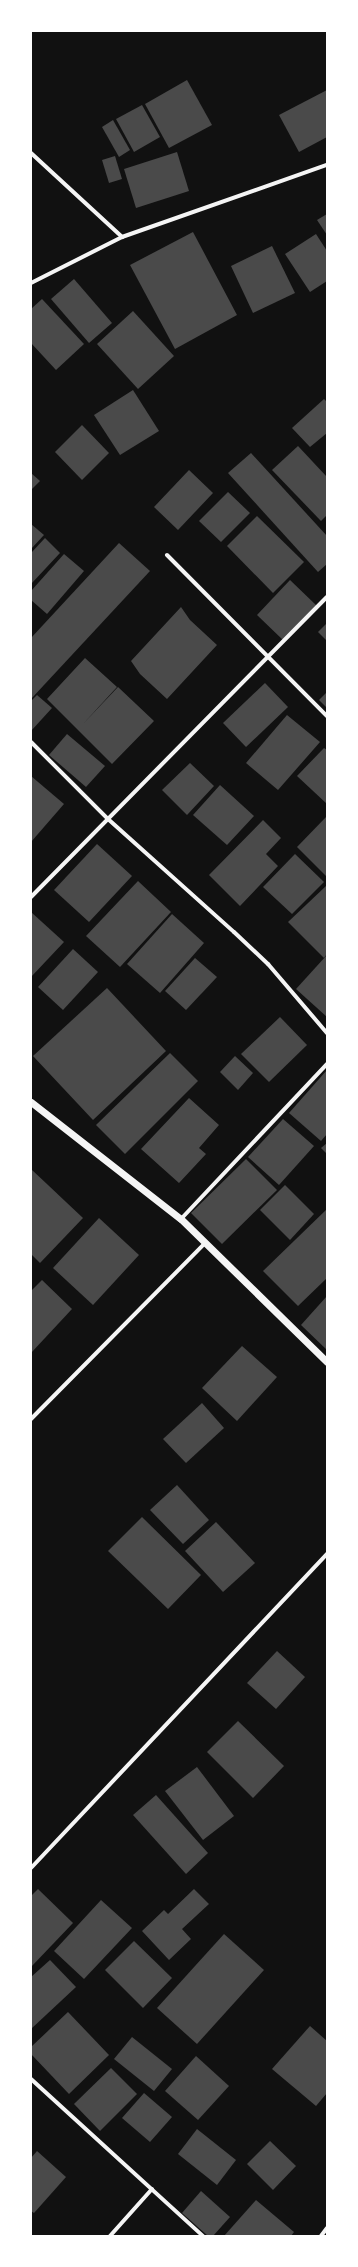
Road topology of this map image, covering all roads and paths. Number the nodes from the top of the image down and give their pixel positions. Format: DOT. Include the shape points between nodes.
graph roads {
  1 [pos="31,153"];
  2 [pos="327,165"];
  3 [pos="122,236"];
  4 [pos="31,283"];
  5 [pos="167,555"];
  6 [pos="327,597"];
  7 [pos="269,657"];
  8 [pos="327,716"];
  9 [pos="31,742"];
  10 [pos="108,819"];
  11 [pos="31,897"];
  12 [pos="327,1033"];
  13 [pos="327,1064"];
  14 [pos="31,1102"];
  15 [pos="181,1219"];
  16 [pos="205,1243"];
  17 [pos="327,1362"];
  18 [pos="31,1419"];
  19 [pos="327,1554"];
  20 [pos="31,1868"];
  21 [pos="31,2079"];
  22 [pos="152,2189"];
  23 [pos="327,2228"];
  24 [pos="110,2236"];
  25 [pos="203,2236"];
  26 [pos="321,2236"];
  1 -- 3 [label="street"];
  2 -- 3 [label="street"];
  3 -- 4 [label="street"];
  5 -- 7 [label="street"];
  6 -- 7 [label="street"];
  7 -- 8 [label="street"];
  7 -- 10 [label="street"];
  9 -- 10 [label="street"];
  10 -- 11 [label="street"];
  10 -- 12 [label="street" via="262,959"];
  13 -- 15 [label="street"];
  14 -- 15 [label="street"];
  15 -- 16 [label="street"];
  16 -- 17 [label="street"];
  16 -- 18 [label="street"];
  19 -- 20 [label="street"];
  21 -- 22 [label="street"];
  22 -- 24 [label="street"];
  22 -- 25 [label="street"];
  23 -- 26 [label="street"];
}
